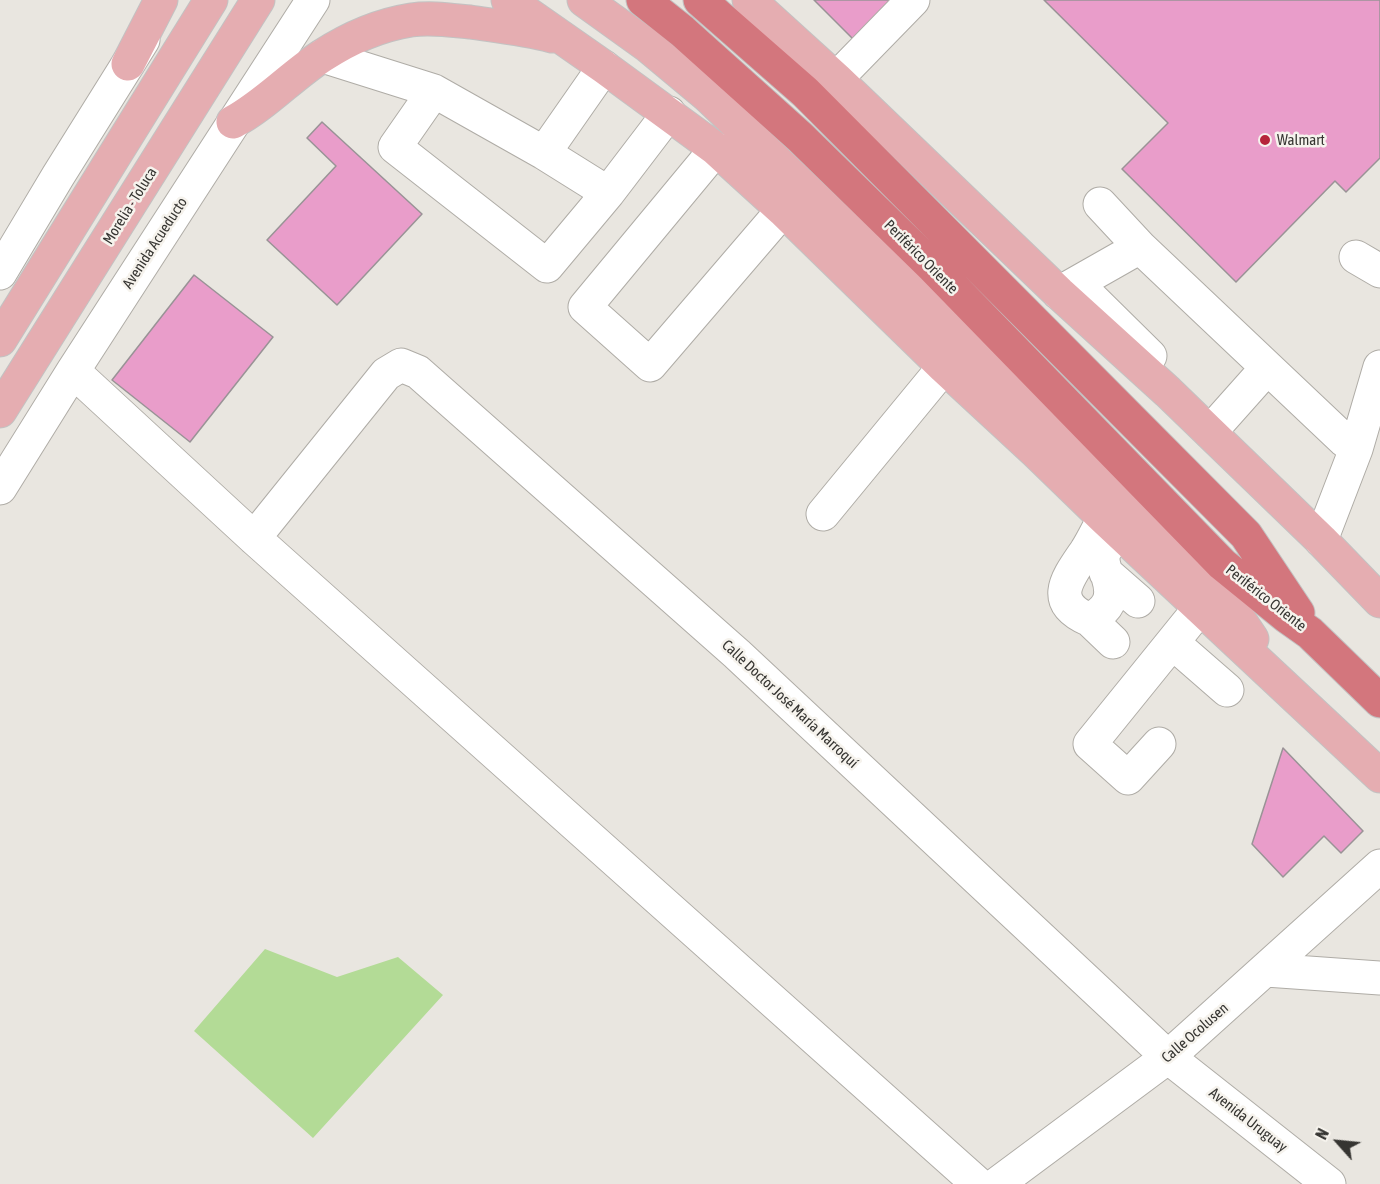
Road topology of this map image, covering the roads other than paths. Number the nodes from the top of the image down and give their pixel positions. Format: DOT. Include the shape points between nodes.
graph roads {
  1 [pos="161,0"];
  2 [pos="167,0"];
  3 [pos="209,0"];
  4 [pos="258,0"];
  5 [pos="313,0"];
  6 [pos="508,0"];
  7 [pos="584,0"];
  8 [pos="643,0"];
  9 [pos="700,0"];
  10 [pos="749,0"];
  11 [pos="913,0"];
  12 [pos="568,41"];
  13 [pos="323,56"];
  14 [pos="128,64"];
  15 [pos="604,67"];
  16 [pos="836,79"];
  17 [pos="434,92"];
  18 [pos="669,113"];
  19 [pos="233,122"];
  20 [pos="716,149"];
  21 [pos="544,153"];
  22 [pos="608,193"];
  23 [pos="1100,204"];
  24 [pos="783,210"];
  25 [pos="1140,247"];
  26 [pos="0,273"];
  27 [pos="1068,288"];
  28 [pos="0,340"];
  29 [pos="944,366"];
  30 [pos="1380,367"];
  31 [pos="1268,368"];
  32 [pos="73,370"];
  33 [pos="0,411"];
  34 [pos="1213,428"];
  35 [pos="1356,448"];
  36 [pos="0,488"];
  37 [pos="823,514"];
  38 [pos="1112,525"];
  39 [pos="254,538"];
  40 [pos="1321,540"];
  41 [pos="1106,573"];
  42 [pos="1138,601"];
  43 [pos="1211,601"];
  44 [pos="1380,601"];
  45 [pos="1298,624"];
  46 [pos="1173,643"];
  47 [pos="1227,690"];
  48 [pos="1380,701"];
  49 [pos="1159,744"];
  50 [pos="1380,776"];
  51 [pos="1380,866"];
  52 [pos="1266,970"];
  53 [pos="1380,978"];
  54 [pos="1168,1057"];
  55 [pos="978,1184"];
  56 [pos="997,1184"];
  57 [pos="1329,1184"];
  1 -- 14 [label="main road"];
  2 -- 14 [label="street"];
  3 -- 28 [label="main road"];
  4 -- 33 [label="main road, Morelia - Toluca"];
  5 -- 19 [label="street, Avenida Acueducto"];
  6 -- 12 [label="main road"];
  7 -- 43 [label="main road" via="648,46 717,104 938,316"];
  8 -- 45 [label="highway, Periférico Oriente" via="800,137 933,267 1222,564"];
  9 -- 45 [label="highway, Periférico Oriente" via="805,92 1246,535"];
  10 -- 16 [label="main road"];
  11 -- 16 [label="street"];
  12 -- 13 [label="main road" via="499,26 444,19 411,20 369,31"];
  12 -- 15 [label="main road"];
  13 -- 17 [label="street"];
  13 -- 19 [label="main road"];
  14 -- 26 [label="street"];
  15 -- 18 [label="main road"];
  15 -- 21 [label="street"];
  16 -- 27 [label="main road"];
  17 -- 21 [label="street"];
  17 -- 22 [label="street" via="395,147 547,266"];
  18 -- 20 [label="main road"];
  18 -- 22 [label="street"];
  19 -- 32 [label="street, Avenida Acueducto"];
  20 -- 24 [label="main road"];
  20 -- 24 [label="street" via="585,308 650,365"];
  21 -- 22 [label="street"];
  23 -- 25 [label="street"];
  24 -- 29 [label="main road"];
  25 -- 27 [label="street"];
  25 -- 31 [label="street"];
  27 -- 34 [label="main road"];
  29 -- 37 [label="street"];
  29 -- 38 [label="main road"];
  30 -- 35 [label="street"];
  31 -- 34 [label="street"];
  31 -- 35 [label="street"];
  32 -- 36 [label="street, Avenida Acueducto"];
  32 -- 39 [label="street"];
  34 -- 40 [label="main road"];
  35 -- 40 [label="street"];
  38 -- 41 [label="street" via="1103,560"];
  38 -- 41 [label="street" via="1066,580 1064,596 1068,606 1102,631 1111,597"];
  38 -- 43 [label="main road"];
  39 -- 54 [label="street, Calle Doctor José María Marroquí" via="386,374 401,365 418,372 737,654"];
  39 -- 55 [label="street"];
  40 -- 44 [label="main road"];
  41 -- 42 [label="street"];
  43 -- 45 [label="highway"];
  43 -- 46 [label="street"];
  43 -- 50 [label="main road" via="1285,687"];
  45 -- 48 [label="highway"];
  46 -- 47 [label="street"];
  46 -- 49 [label="street" via="1090,744 1128,778"];
  51 -- 52 [label="street, Calle Ocolusen"];
  52 -- 53 [label="street"];
  52 -- 54 [label="street, Calle Ocolusen"];
  54 -- 56 [label="street, Calle Ocolusen"];
  54 -- 57 [label="street, Avenida Uruguay"];
}
